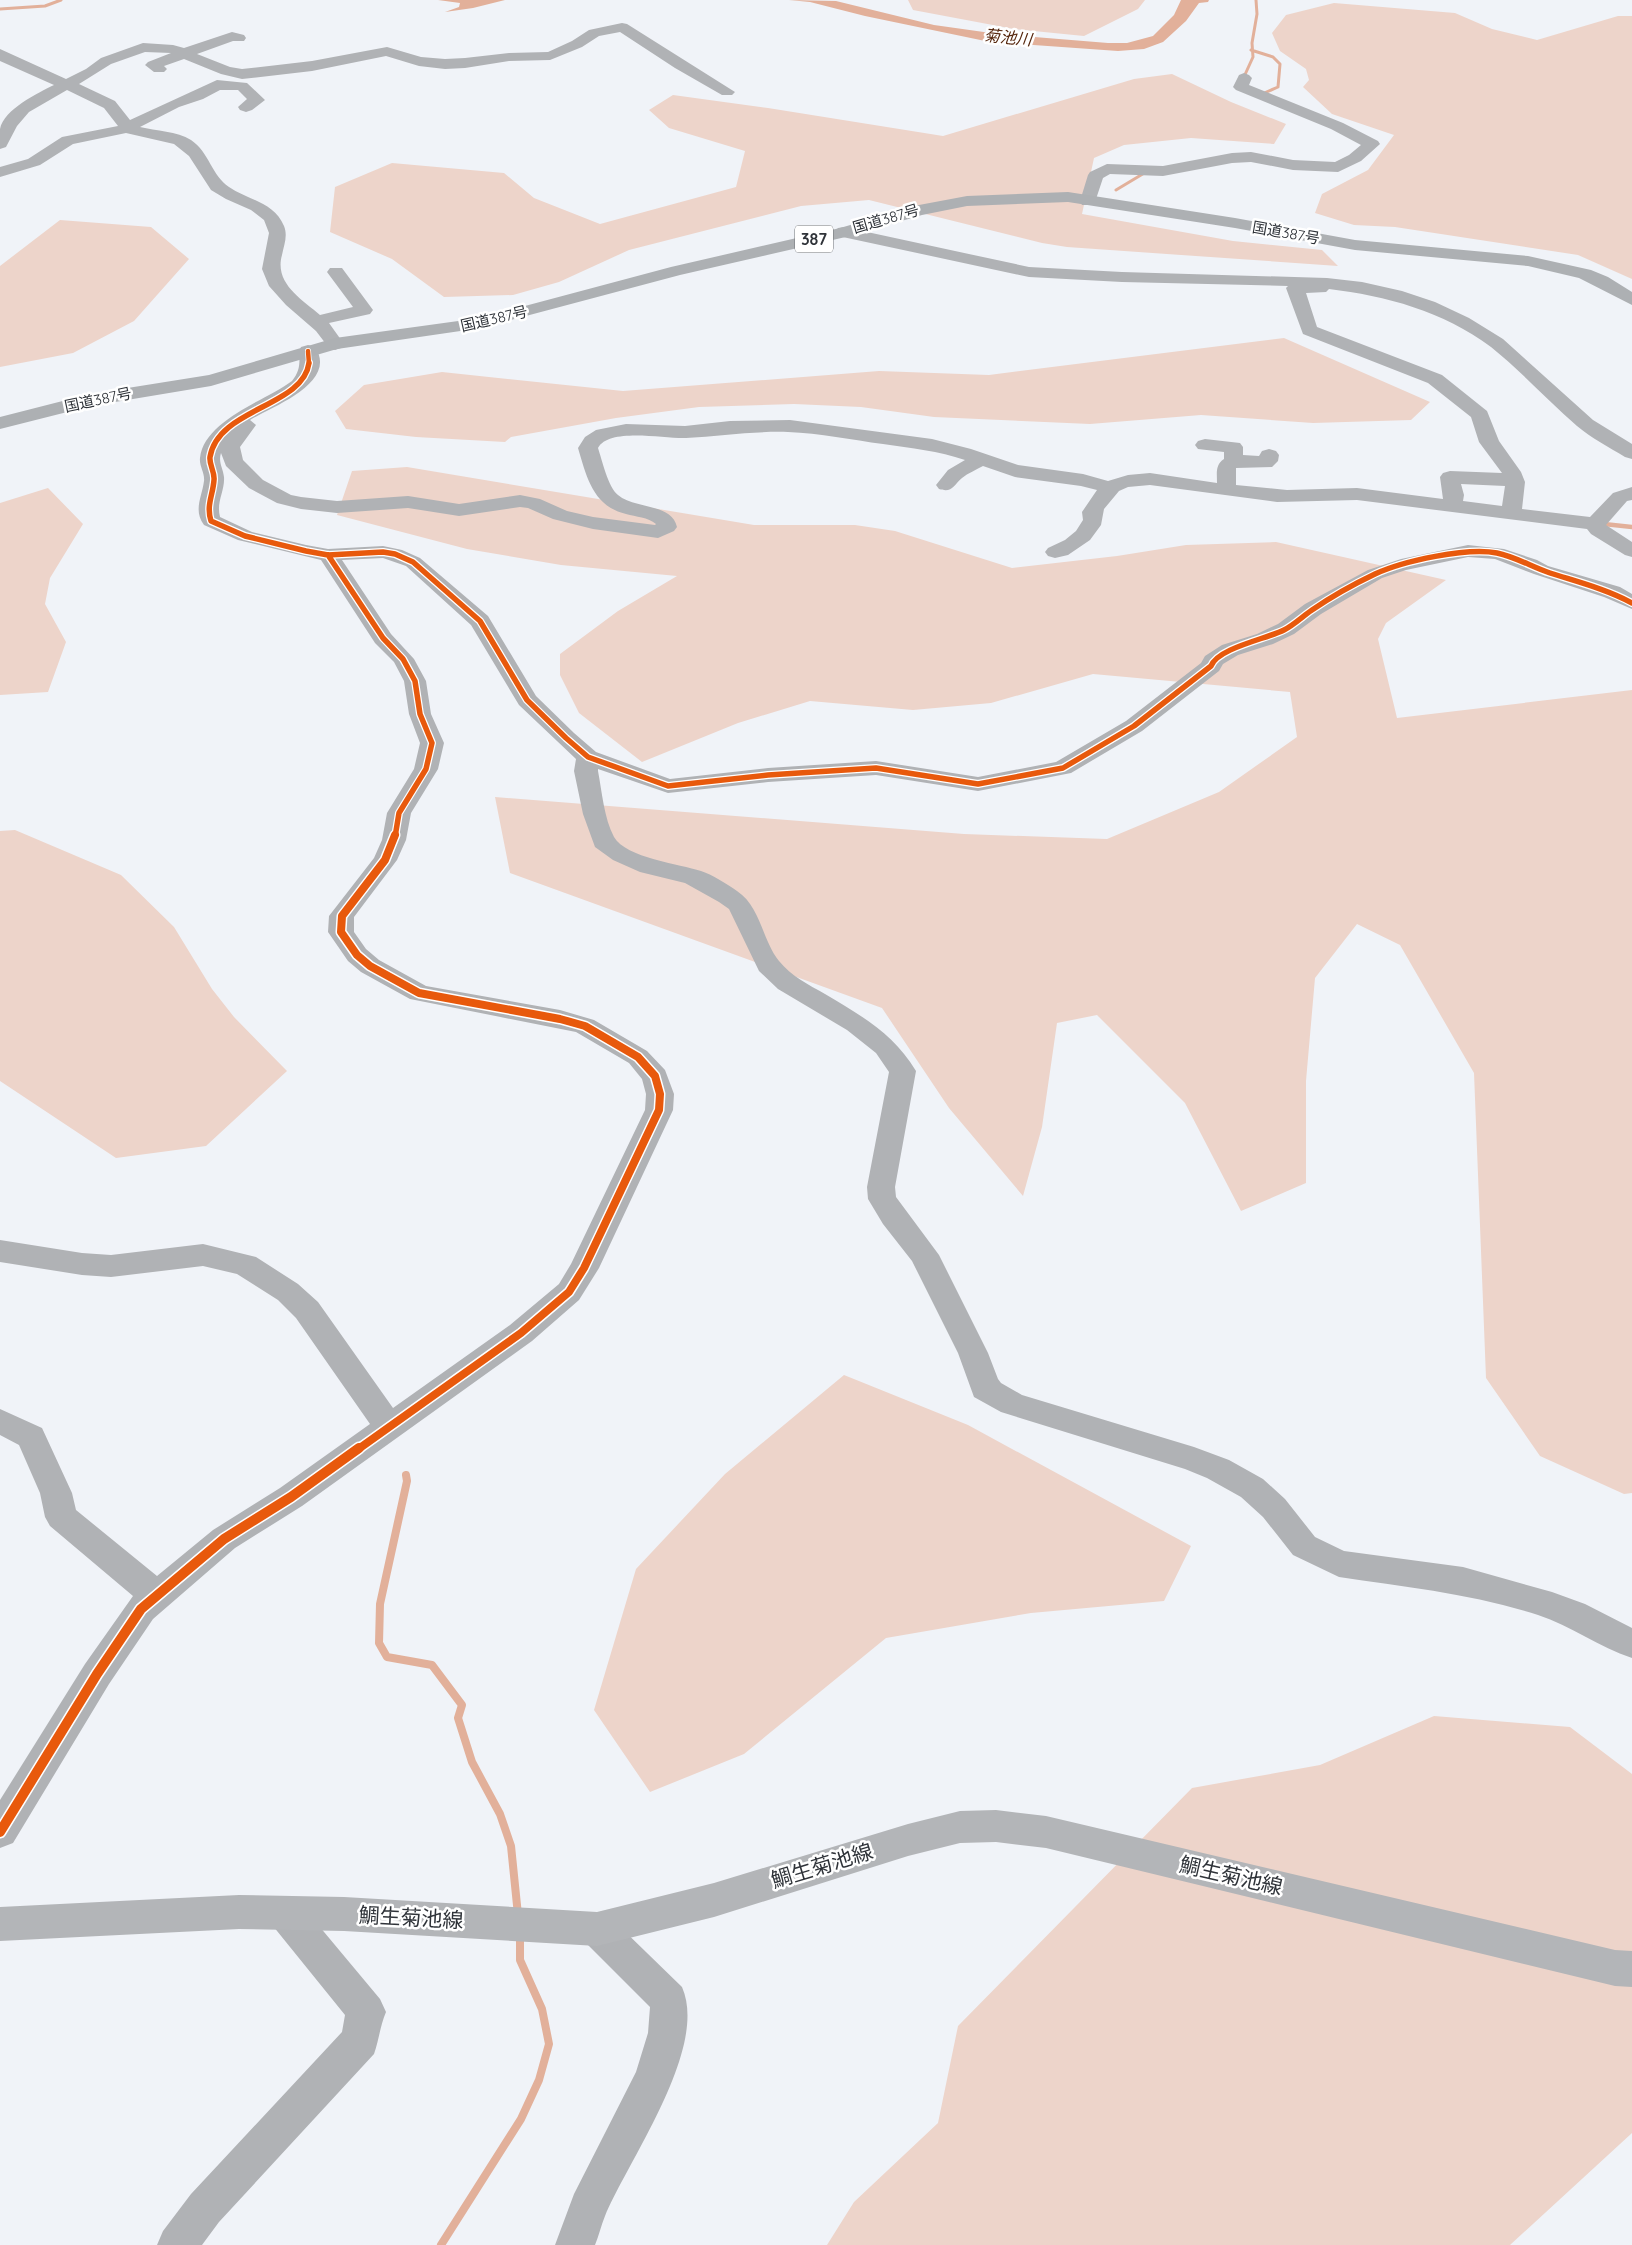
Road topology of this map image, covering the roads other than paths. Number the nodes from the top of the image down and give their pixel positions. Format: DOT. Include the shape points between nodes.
graph roads {
  1 [pos="239,38"];
  2 [pos="0,53"];
  3 [pos="184,53"];
  4 [pos="110,59"];
  5 [pos="250,60"];
  6 [pos="126,67"];
  7 [pos="159,69"];
  8 [pos="227,75"];
  9 [pos="1244,78"];
  10 [pos="66,85"];
  11 [pos="727,92"];
  12 [pos="128,98"];
  13 [pos="110,104"];
  14 [pos="246,107"];
  15 [pos="150,117"];
  16 [pos="176,119"];
  17 [pos="128,128"];
  18 [pos="0,144"];
  19 [pos="0,172"];
  20 [pos="1088,200"];
  21 [pos="844,232"];
  22 [pos="336,272"];
  23 [pos="1343,284"];
  24 [pos="1632,300"];
  25 [pos="316,321"];
  26 [pos="336,344"];
  27 [pos="308,351"];
  28 [pos="263,406"];
  29 [pos="0,423"];
  30 [pos="1205,445"];
  31 [pos="1632,453"];
  32 [pos="1269,455"];
  33 [pos="982,460"];
  34 [pos="1234,461"];
  35 [pos="1514,480"];
  36 [pos="946,485"];
  37 [pos="1111,488"];
  38 [pos="1225,489"];
  39 [pos="1632,493"];
  40 [pos="1452,505"];
  41 [pos="1511,513"];
  42 [pos="1595,524"];
  43 [pos="1632,551"];
  44 [pos="1055,552"];
  45 [pos="328,555"];
  46 [pos="1632,604"];
  47 [pos="588,757"];
  48 [pos="0,1250"];
  49 [pos="0,1421"];
  50 [pos="388,1426"];
  51 [pos="156,1596"];
  52 [pos="1632,1644"];
  53 [pos="0,1832"];
  54 [pos="286,1914"];
  55 [pos="0,1924"];
  56 [pos="597,1929"];
  57 [pos="1632,1968"];
  58 [pos="177,2245"];
  59 [pos="575,2245"];
  1 -- 3 [label="street" via="232,36"];
  2 -- 10 [label="street"];
  3 -- 4 [label="street" via="143,47"];
  3 -- 7 [label="street" via="154,65"];
  3 -- 8 [label="street"];
  4 -- 6 [label="street"];
  4 -- 10 [label="street"];
  5 -- 8 [label="street"];
  8 -- 11 [label="street" via="312,66 387,51 419,61 445,64 550,56 594,33 622,27"];
  8 -- 14 [label="street" via="257,100"];
  8 -- 15 [label="street" via="217,85"];
  9 -- 20 [label="street" via="1241,86 1372,144 1338,167 1232,158 1163,171 1107,169 1096,175"];
  10 -- 13 [label="street"];
  10 -- 18 [label="street" via="23,109 10,124"];
  12 -- 13 [label="street"];
  13 -- 17 [label="street"];
  15 -- 16 [label="street"];
  15 -- 17 [label="street"];
  17 -- 19 [label="street" via="68,140 34,162"];
  17 -- 25 [label="street" via="186,144 195,152 217,187 271,217 278,240 270,260 271,274 290,300"];
  20 -- 21 [label="highway, 国道387号 / 387" via="967,201 919,210"];
  20 -- 24 [label="highway, 国道387号 / 387" via="1355,245 1544,264 1602,281"];
  21 -- 23 [label="street" via="1026,272 1109,278"];
  21 -- 26 [label="highway, 国道387号 / 387" via="677,271 481,323"];
  22 -- 25 [label="street" via="364,310"];
  23 -- 31 [label="street" via="1399,295 1454,315 1497,343 1586,424"];
  23 -- 35 [label="street" via="1332,288 1295,288 1309,330 1435,379 1480,415 1489,442"];
  25 -- 26 [label="street"];
  26 -- 27 [label="highway, 国道387号 / 387"];
  27 -- 28 [label="street" via="311,360 306,378 296,388"];
  27 -- 29 [label="highway, 国道387号 / 387" via="221,378 90,400"];
  28 -- 33 [label="street" via="266,410 236,436 230,447 233,462 256,484 284,499 337,507 393,502 459,510 520,501 560,516 641,531 658,532 667,527 666,522 659,516 626,508 608,498 588,448 603,434 626,430 685,432 790,426 932,445"];
  28 -- 45 [label="street" via="244,416 224,434 212,451 209,459 214,478 206,509 210,521 245,536"];
  30 -- 34 [label="street" via="1233,447"];
  32 -- 34 [label="street" via="1265,463"];
  33 -- 36 [label="street" via="955,474"];
  33 -- 37 [label="street" via="1014,470 1083,480"];
  34 -- 38 [label="street" via="1225,468 1228,482"];
  35 -- 40 [label="street" via="1450,477 1454,494"];
  35 -- 41 [label="street"];
  37 -- 38 [label="street" via="1116,484 1150,479"];
  37 -- 44 [label="street" via="1092,512 1093,520 1086,532 1071,545"];
  38 -- 40 [label="street" via="1296,497 1357,494"];
  39 -- 42 [label="street" via="1620,497"];
  40 -- 41 [label="street"];
  41 -- 42 [label="street"];
  42 -- 43 [label="street" via="1598,530"];
  45 -- 47 [label="street" via="383,552 413,562 480,621 527,700"];
  45 -- 50 [label="street" via="383,638 403,659 415,681 420,714 432,743 426,768 398,813 394,840 385,860 342,916 342,932 356,955 419,993 560,1018 585,1026 638,1057 655,1076 660,1094 659,1110 584,1268 569,1292 521,1333"];
  46 -- 47 [label="street" via="1612,592 1497,553 1468,551 1401,566 1375,574 1313,609 1286,629 1230,650 1154,712 1077,761 1063,768 978,784 876,768 668,786"];
  47 -- 52 [label="street" via="586,771 604,842 622,855 649,867 693,877 728,896 739,905 768,965 787,983 856,1024 885,1047 903,1071 881,1187 882,1199 924,1255 973,1353 988,1388 985,1389 1012,1404 1218,1469 1252,1488 1274,1508 1304,1546 1339,1564 1482,1586 1573,1614"];
  48 -- 50 [label="street" via="112,1266 203,1256 246,1266 288,1292 307,1310"];
  49 -- 51 [label="street" via="31,1437 56,1493 61,1517"];
  50 -- 51 [label="street" via="291,1497 224,1538"];
  51 -- 53 [label="street" via="141,1609 97,1674"];
  54 -- 55 [label="main road, 鯛生菊池線" via="239,1912"];
  54 -- 56 [label="main road, 鯛生菊池線" via="344,1914"];
  54 -- 58 [label="street" via="367,2012 360,2040 205,2208"];
  56 -- 57 [label="main road, 鯛生菊池線" via="714,1900 908,1840 960,1827 996,1826 1046,1832 1588,1962"];
  56 -- 59 [label="street" via="669,2000 667,2033 654,2078 588,2208"];
}
